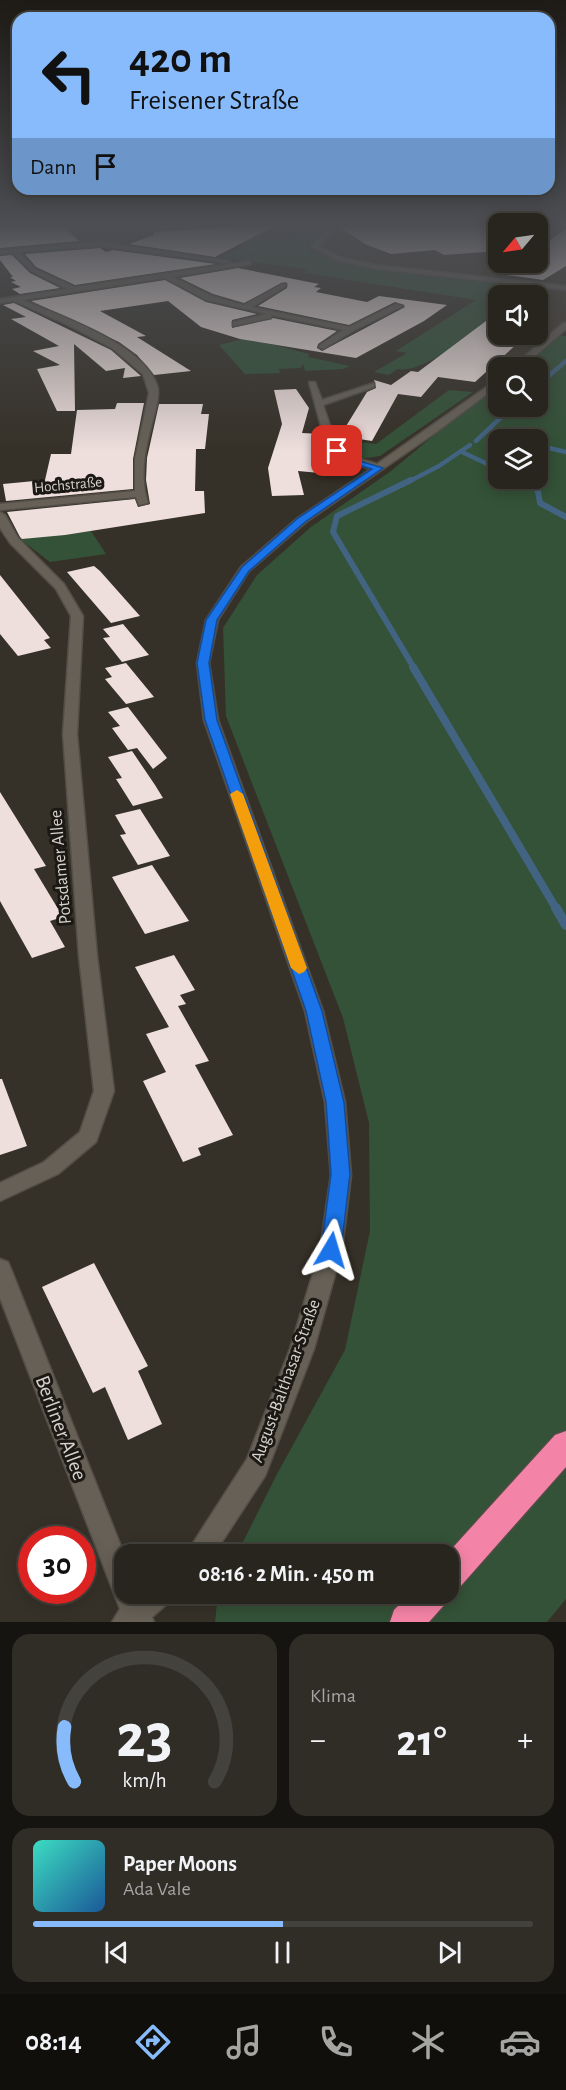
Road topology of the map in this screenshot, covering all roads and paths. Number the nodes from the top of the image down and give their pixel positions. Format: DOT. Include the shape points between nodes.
graph roads {
  1 [pos="17,300"];
  2 [pos="215,300"];
  3 [pos="258,300"];
  4 [pos="399,306"];
  5 [pos="244,308"];
  6 [pos="274,314"];
  7 [pos="236,324"];
  8 [pos="566,325"];
  9 [pos="350,329"];
  10 [pos="323,348"];
  11 [pos="528,357"];
  12 [pos="312,384"];
  13 [pos="371,384"];
  14 [pos="488,389"];
  15 [pos="319,404"];
  16 [pos="379,468"];
  17 [pos="0,507"];
  18 [pos="0,515"];
  19 [pos="0,1192"];
  20 [pos="0,1269"];
  21 [pos="566,1445"];
  22 [pos="206,1544"];
  23 [pos="114,1561"];
  24 [pos="459,1565"];
  25 [pos="423,1604"];
  26 [pos="406,1622"];
  1 -- 17 [label="street, Hochstraße" via="124,352 147,373 154,396 143,436 141,499"];
  2 -- 5 [label="street"];
  3 -- 5 [label="street"];
  4 -- 9 [label="street"];
  5 -- 6 [label="street"];
  6 -- 7 [label="street"];
  6 -- 9 [label="street"];
  8 -- 11 [label="street"];
  9 -- 10 [label="street"];
  12 -- 15 [label="street"];
  13 -- 15 [label="street"];
  14 -- 16 [label="street, August-Balthasar-Straße"];
  15 -- 16 [label="street" via="329,437 340,456"];
  16 -- 22 [label="street, August-Balthasar-Straße" via="302,520 245,569 212,620 203,663 211,720 314,1011 335,1102 340,1174 331,1250 302,1349 256,1467"];
  18 -- 19 [label="street, Potsdamer Allee" via="8,534 49,572 74,604 77,616 70,734 88,956 105,1091 89,1136 51,1168"];
  20 -- 23 [label="street, Berliner Allee"];
  21 -- 24 [label="highway"];
  25 -- 26 [label="highway"];
}
